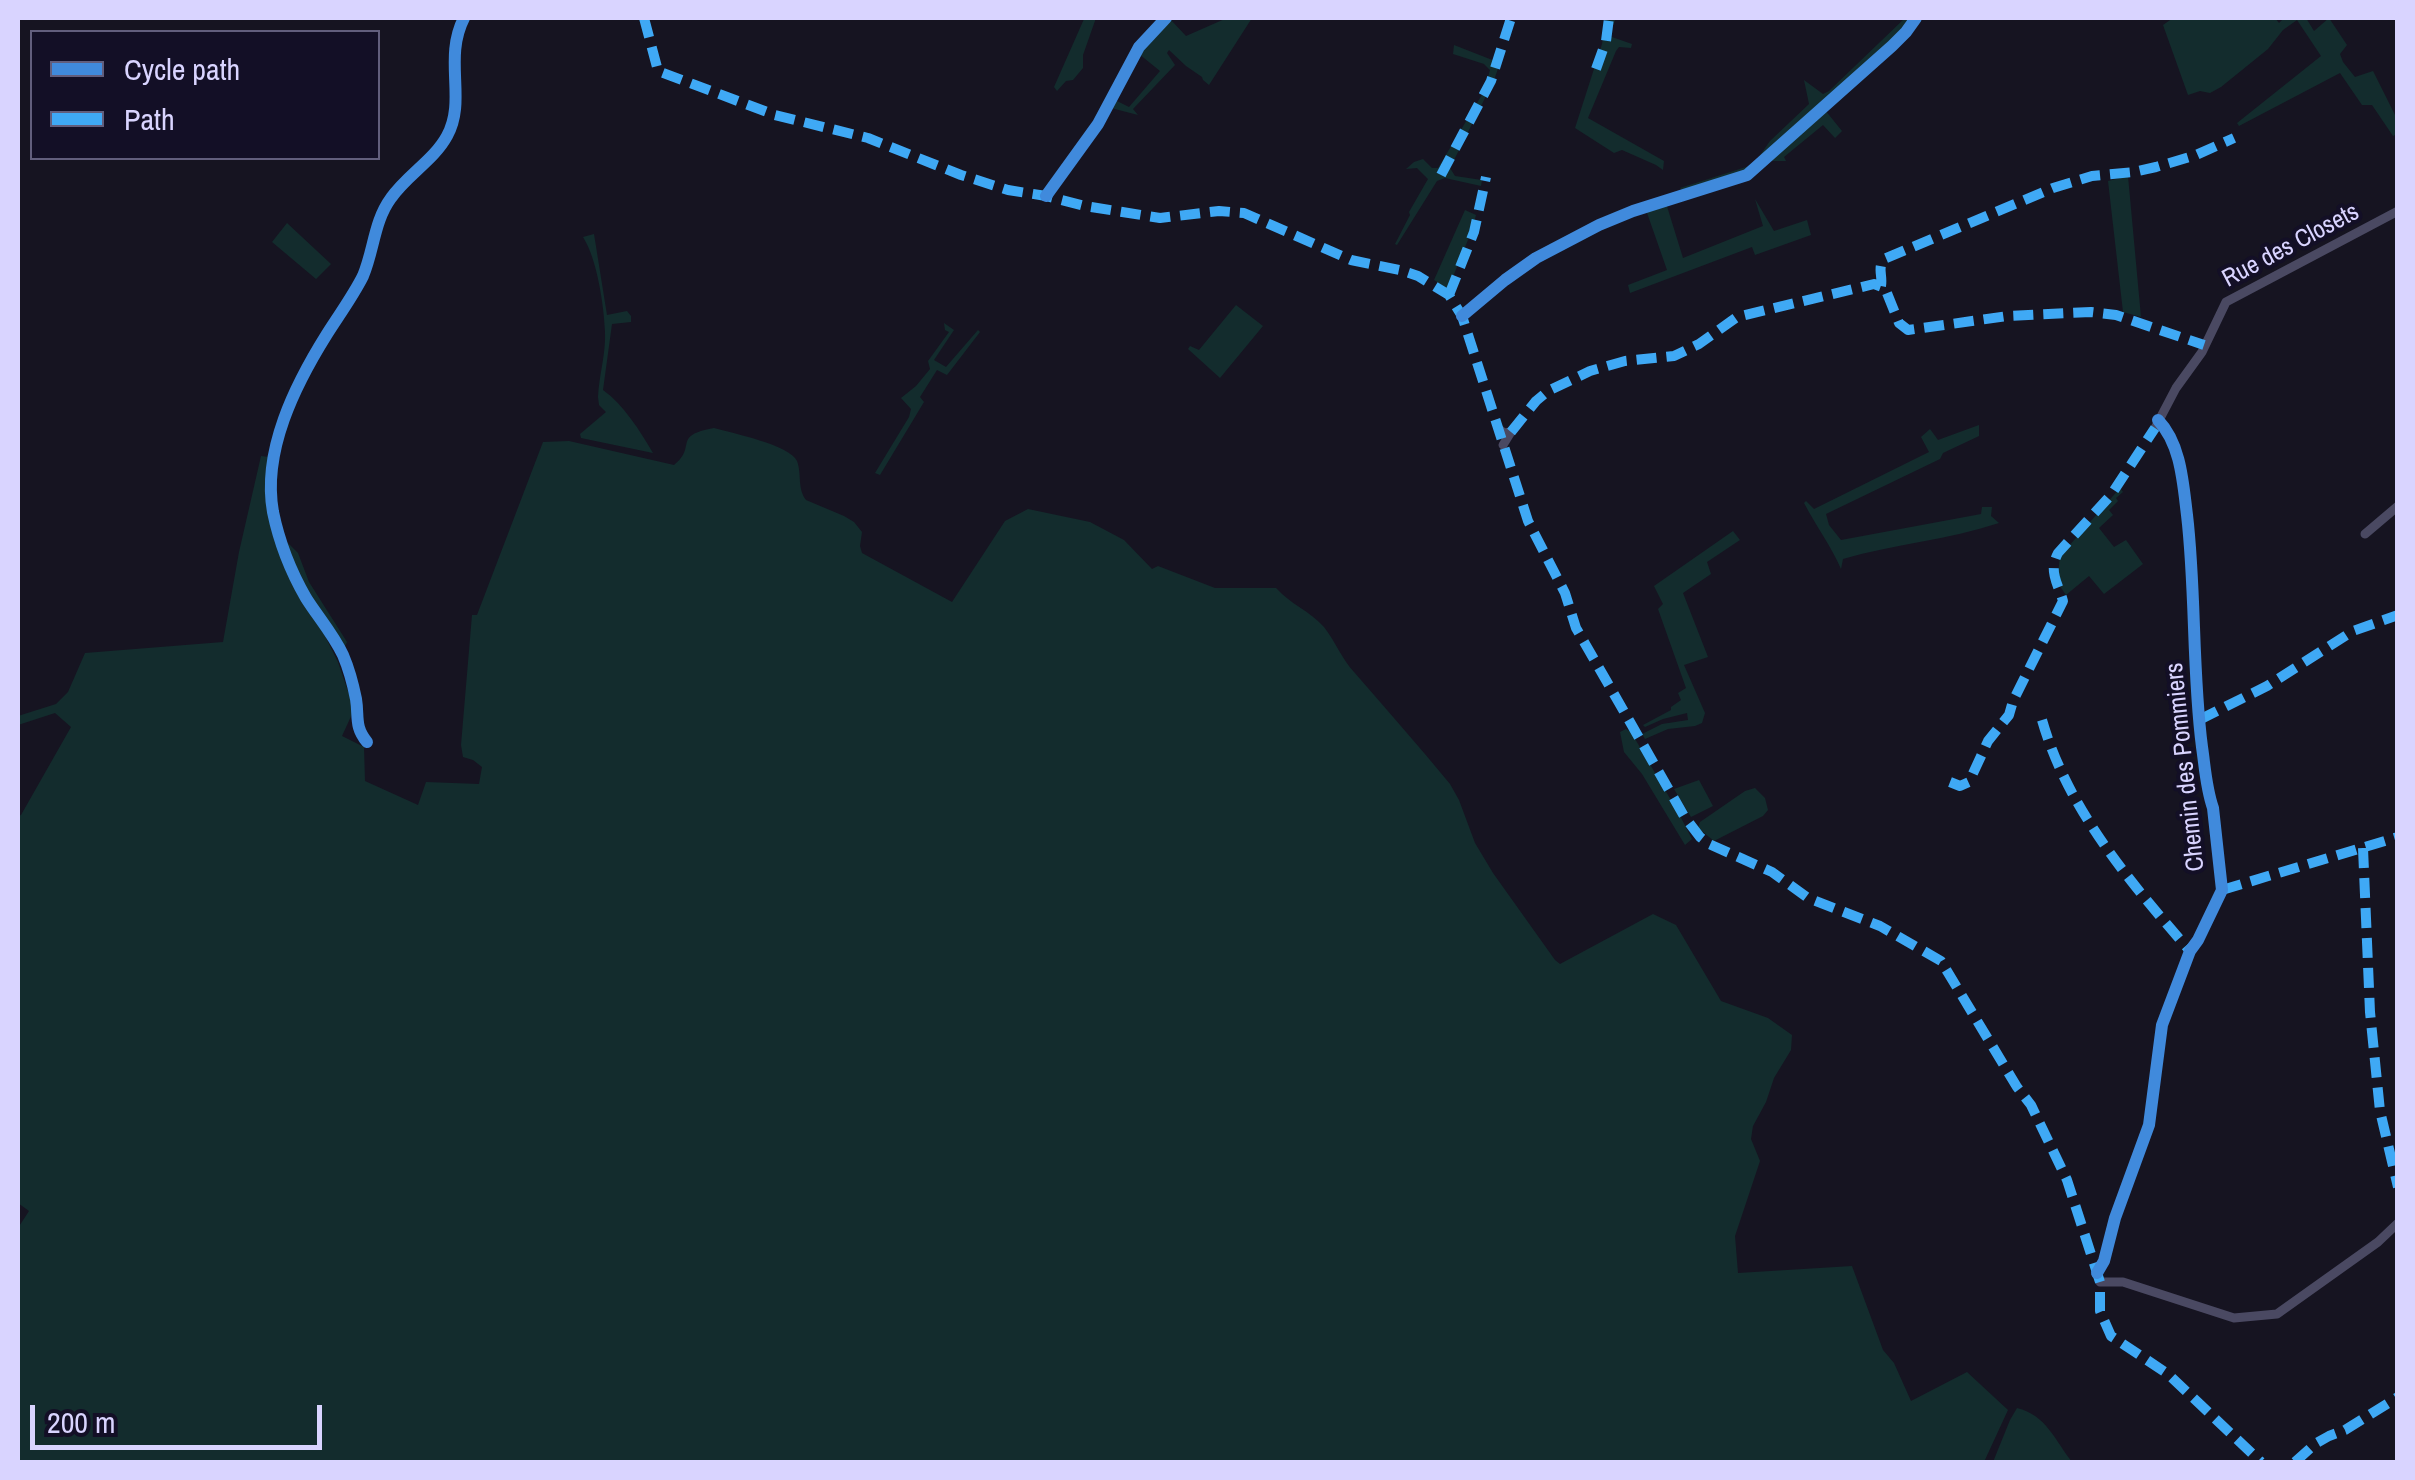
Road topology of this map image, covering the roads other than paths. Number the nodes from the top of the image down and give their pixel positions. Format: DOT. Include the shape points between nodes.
graph roads {
  1 [pos="464,18"];
  2 [pos="1166,18"];
  3 [pos="1916,18"];
  4 [pos="1046,196"];
  5 [pos="2398,210"];
  6 [pos="1462,316"];
  7 [pos="2156,424"];
  8 [pos="1498,429"];
  9 [pos="1503,446"];
  10 [pos="2398,506"];
  11 [pos="2365,534"];
  12 [pos="367,742"];
  13 [pos="2398,1223"];
  1 -- 12 [label="street" via="453,57 450,132 379,217 361,280 296,393 273,461 271,498 282,545 343,655"];
  2 -- 4 [label="street" via="1133,57 1098,124"];
  3 -- 6 [label="street" via="1747,175 1633,210 1582,234 1536,258"];
  5 -- 7 [label="street, Rue des Closets" via="2226,302"];
  7 -- 13 [label="street, Chemin des Pommiers" via="2163,424 2182,472 2198,720 2222,890 2162,1025 2149,1126 2099,1277 2234,1318 2277,1314"];
  8 -- 9 [label="street" via="1511,432"];
  10 -- 11 [label="street"];
}
